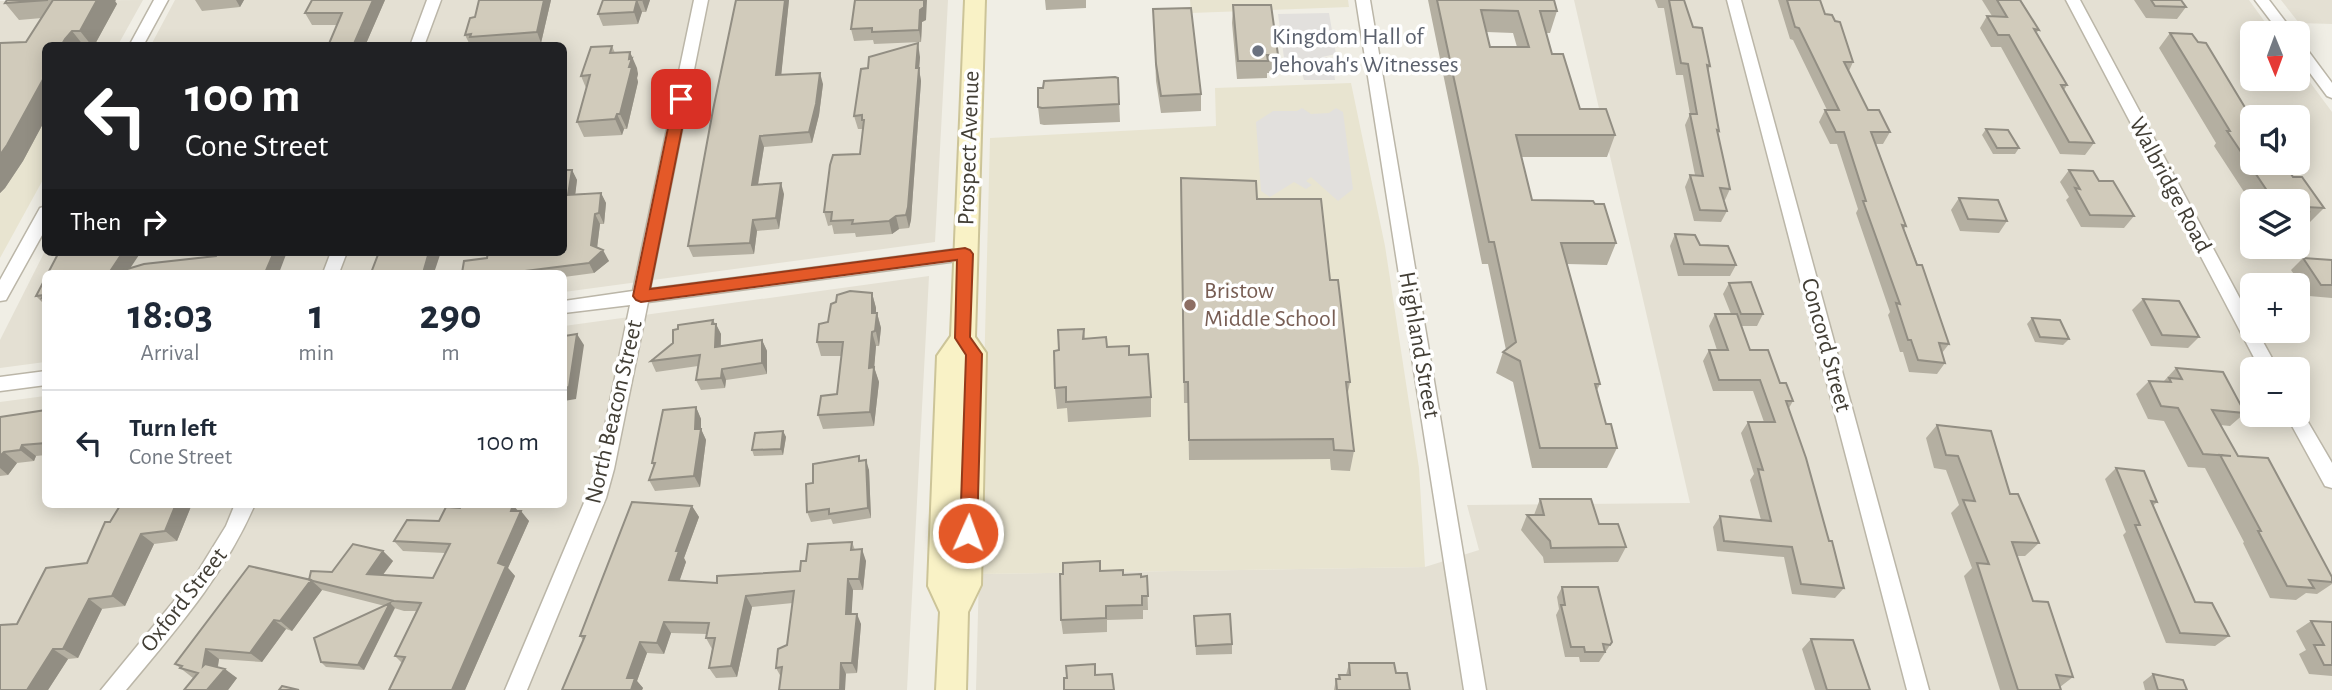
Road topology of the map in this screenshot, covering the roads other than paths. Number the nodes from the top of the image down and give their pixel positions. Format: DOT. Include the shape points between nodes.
graph roads {
  1 [pos="161,0"];
  2 [pos="434,0"];
  3 [pos="701,0"];
  4 [pos="975,0"];
  5 [pos="1363,0"];
  6 [pos="1734,0"];
  7 [pos="2073,0"];
  8 [pos="2262,0"];
  9 [pos="2278,21"];
  10 [pos="138,42"];
  11 [pos="418,42"];
  12 [pos="2310,63"];
  13 [pos="2332,93"];
  14 [pos="42,219"];
  15 [pos="965,254"];
  16 [pos="0,295"];
  17 [pos="641,296"];
  18 [pos="567,307"];
  19 [pos="2263,357"];
  20 [pos="42,379"];
  21 [pos="0,384"];
  22 [pos="2302,427"];
  23 [pos="2332,480"];
  24 [pos="243,508"];
  25 [pos="112,690"];
  26 [pos="516,690"];
  27 [pos="951,690"];
  28 [pos="1475,690"];
  29 [pos="1918,690"];
  1 -- 10 [label="street"];
  2 -- 11 [label="street"];
  3 -- 17 [label="street, North Beacon Street"];
  4 -- 15 [label="main road, Prospect Avenue"];
  5 -- 28 [label="street, Highland Street"];
  6 -- 29 [label="street, Concord Street"];
  7 -- 19 [label="street, Walbridge Road"];
  8 -- 9 [label="street"];
  12 -- 13 [label="street"];
  14 -- 16 [label="street"];
  15 -- 17 [label="street"];
  15 -- 27 [label="main road, Prospect Avenue" via="962,338 974,354 967,585 954,612"];
  17 -- 18 [label="street"];
  17 -- 26 [label="street, North Beacon Street" via="596,498"];
  20 -- 21 [label="street"];
  22 -- 23 [label="street"];
  24 -- 25 [label="street, Oxford Street" via="214,565"];
}
